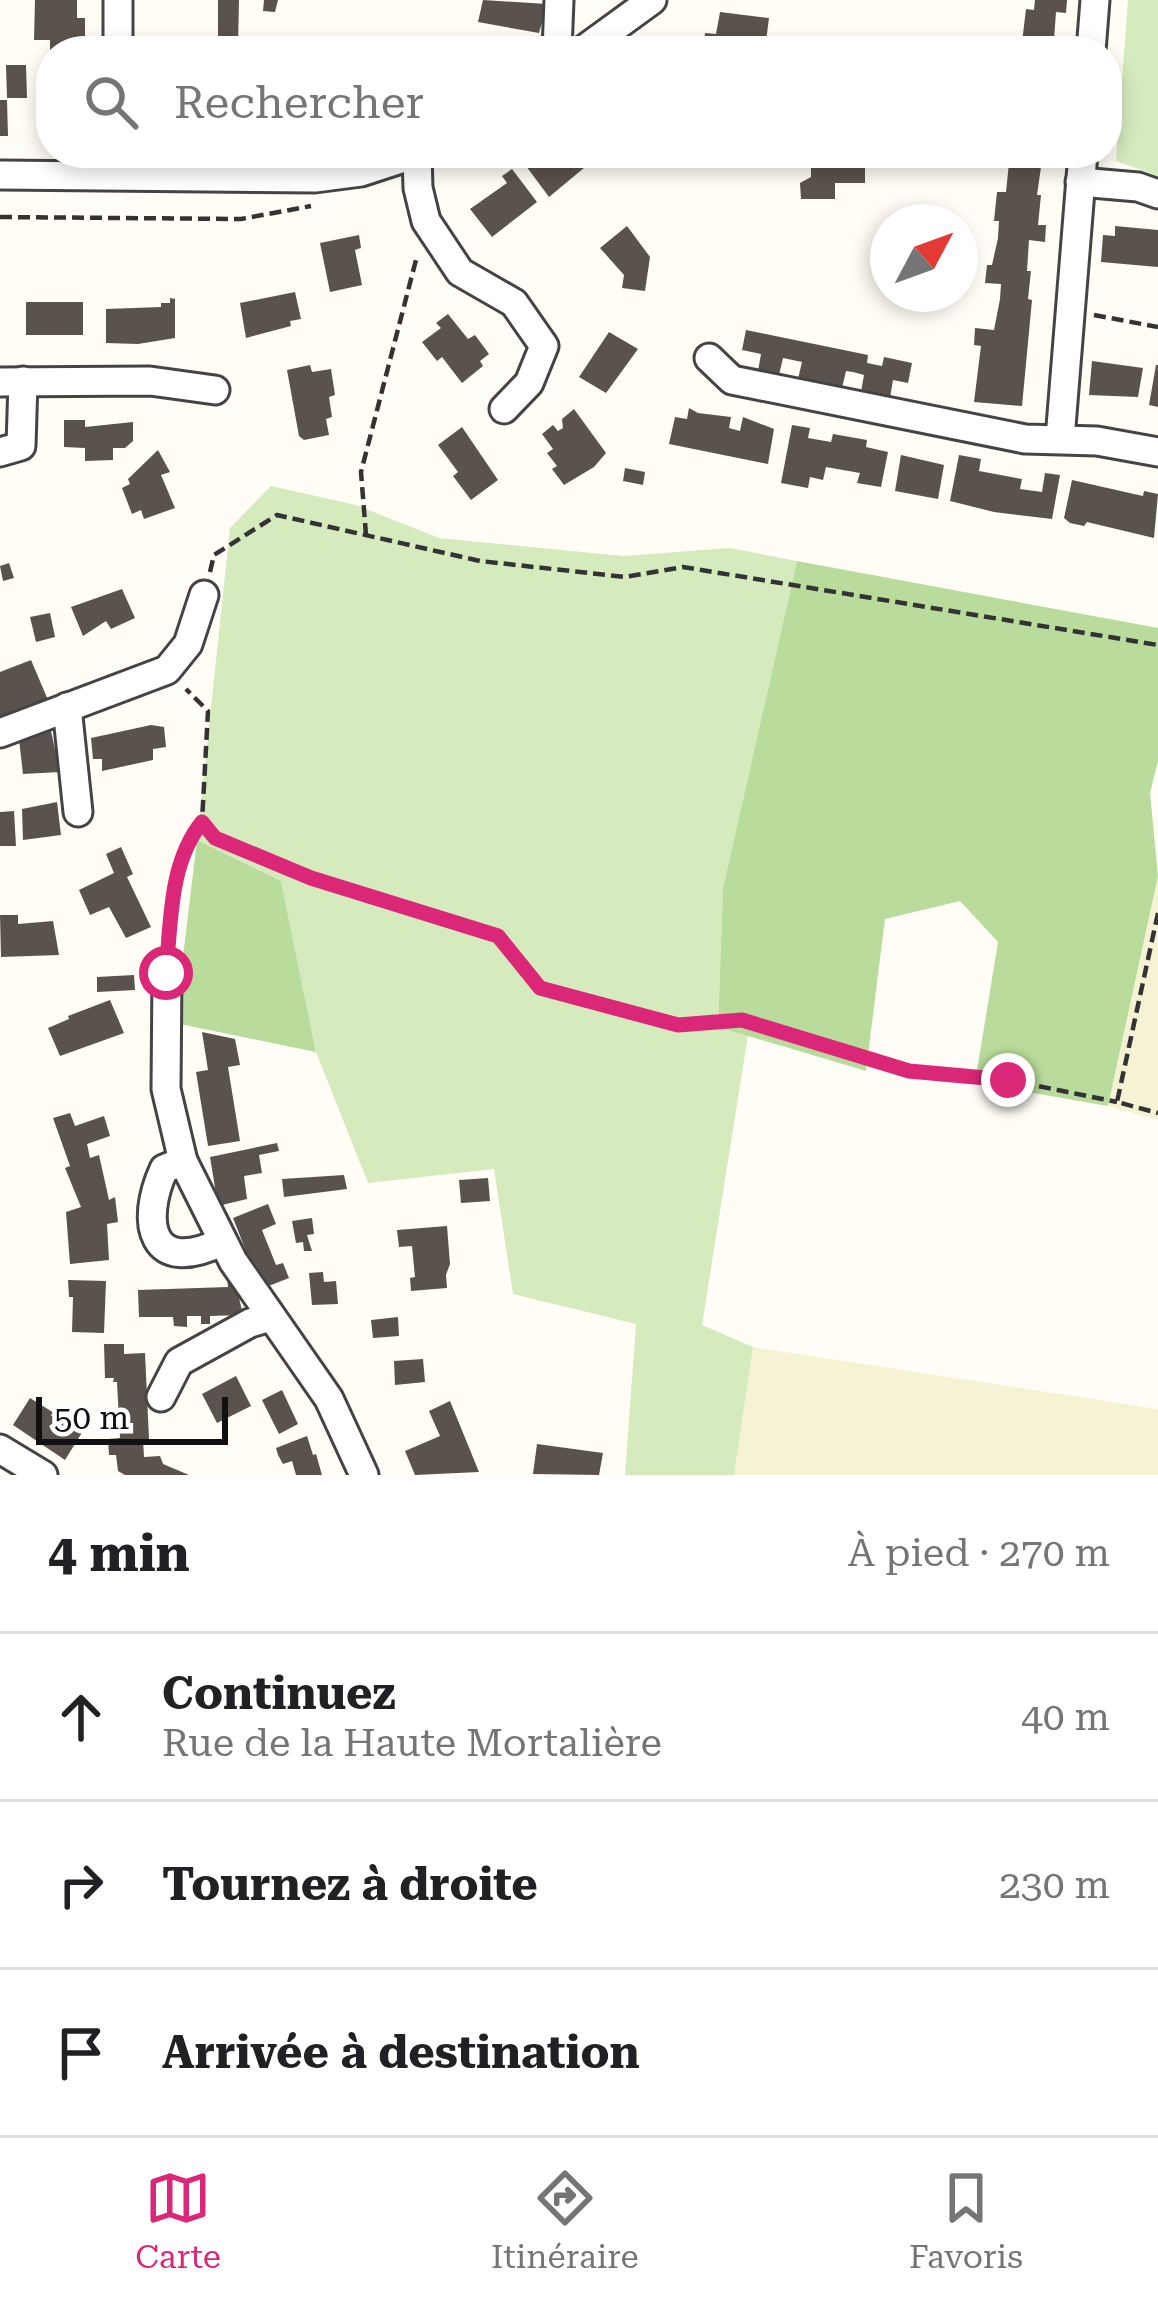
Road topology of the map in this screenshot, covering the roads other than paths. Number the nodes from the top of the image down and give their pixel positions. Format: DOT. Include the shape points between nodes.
graph roads {
  1 [pos="118,0"];
  2 [pos="559,0"];
  3 [pos="652,0"];
  4 [pos="1095,0"];
  5 [pos="118,36"];
  6 [pos="557,36"];
  7 [pos="603,36"];
  8 [pos="1092,36"];
  9 [pos="91,168"];
  10 [pos="173,168"];
  11 [pos="374,168"];
  12 [pos="418,168"];
  13 [pos="1081,168"];
  14 [pos="0,175"];
  15 [pos="1080,182"];
  16 [pos="1158,194"];
  17 [pos="709,358"];
  18 [pos="12,381"];
  19 [pos="215,390"];
  20 [pos="504,409"];
  21 [pos="1060,439"];
  22 [pos="0,452"];
  23 [pos="1158,452"];
  24 [pos="205,595"];
  25 [pos="67,707"];
  26 [pos="0,733"];
  27 [pos="78,812"];
  28 [pos="166,973"];
  29 [pos="183,1161"];
  30 [pos="221,1242"];
  31 [pos="270,1317"];
  32 [pos="160,1396"];
  33 [pos="0,1448"];
  34 [pos="43,1475"];
  35 [pos="364,1475"];
  1 -- 5 [label="street"];
  2 -- 6 [label="street"];
  3 -- 7 [label="street"];
  4 -- 8 [label="street"];
  9 -- 14 [label="street"];
  10 -- 11 [label="street" via="315,178"];
  12 -- 20 [label="street" via="426,221 460,272 514,303 544,346 529,383"];
  13 -- 15 [label="street"];
  15 -- 16 [label="street"];
  15 -- 21 [label="street"];
  17 -- 21 [label="street" via="732,380 1025,439"];
  18 -- 19 [label="street" via="150,381"];
  18 -- 22 [label="street" via="21,446"];
  21 -- 23 [label="street"];
  24 -- 25 [label="street" via="188,644 167,670"];
  25 -- 26 [label="street"];
  25 -- 27 [label="street"];
  28 -- 29 [label="street" via="166,1089"];
  29 -- 30 [label="street"];
  29 -- 30 [label="street" via="164,1169 153,1193 153,1238 175,1252"];
  30 -- 31 [label="street"];
  31 -- 32 [label="street" via="179,1362"];
  31 -- 35 [label="street" via="329,1399"];
  33 -- 34 [label="street"];
}
